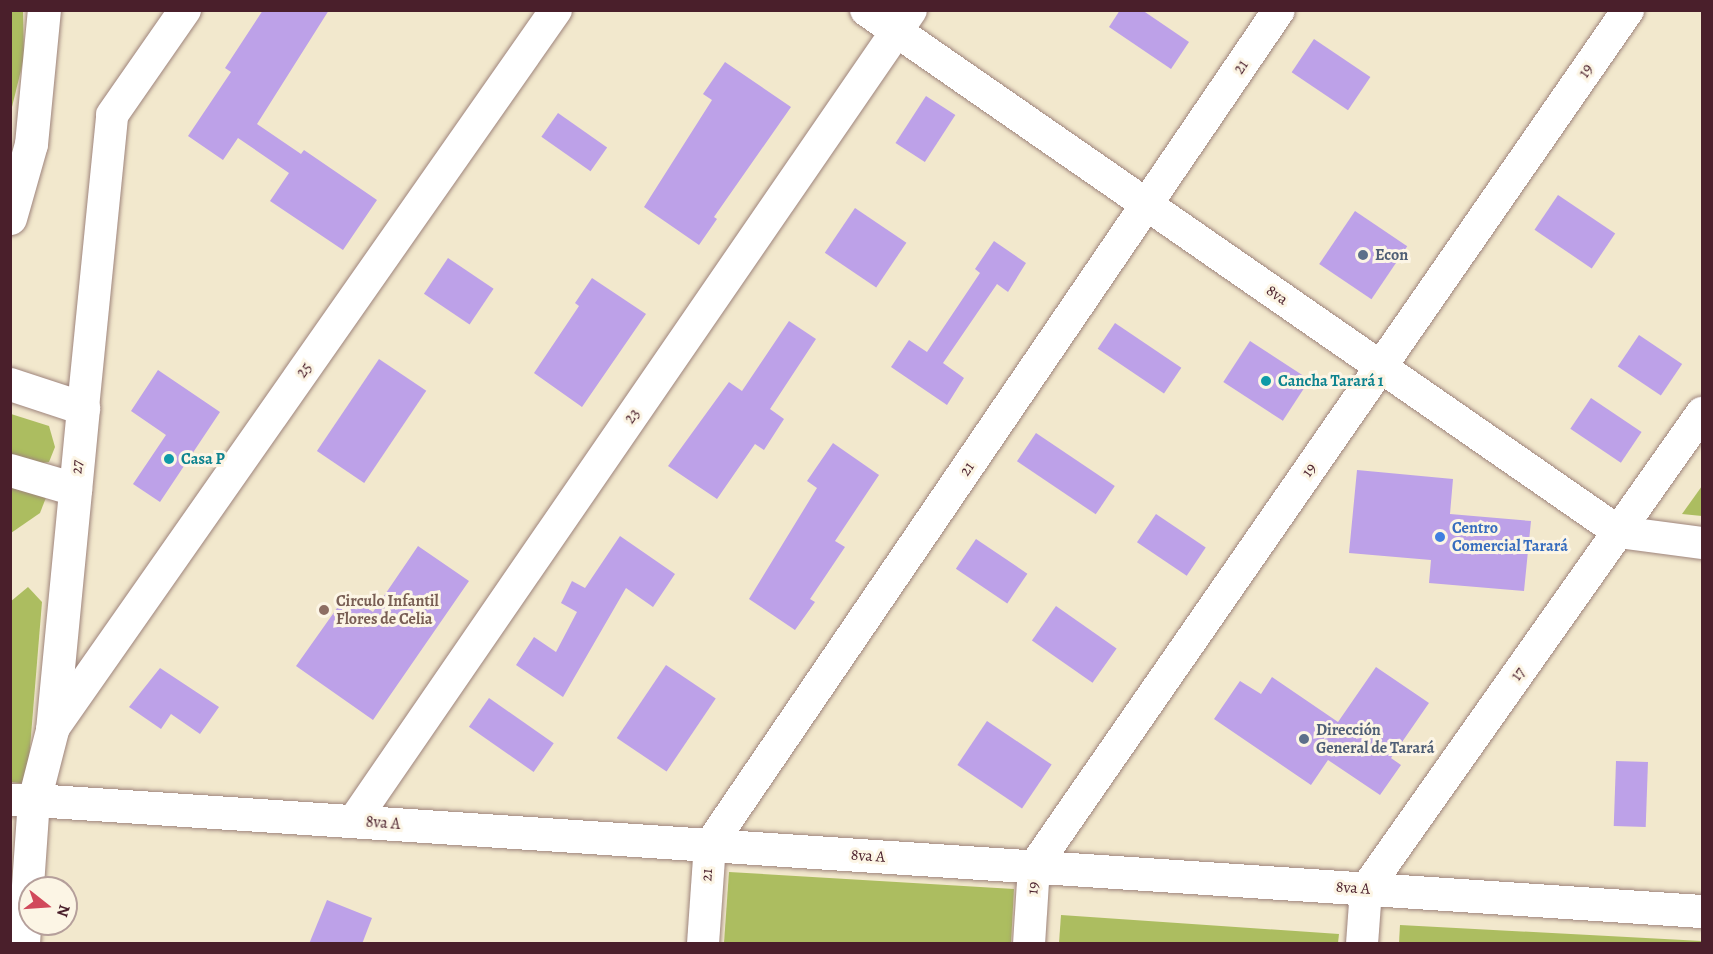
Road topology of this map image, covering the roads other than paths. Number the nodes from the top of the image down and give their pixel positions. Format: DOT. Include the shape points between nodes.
graph roads {
  1 [pos="44,10"];
  2 [pos="185,10"];
  3 [pos="556,10"];
  4 [pos="866,10"];
  5 [pos="1279,10"];
  6 [pos="1628,10"];
  7 [pos="904,21"];
  8 [pos="31,144"];
  9 [pos="10,172"];
  10 [pos="1147,205"];
  11 [pos="10,218"];
  12 [pos="1380,367"];
  13 [pos="10,384"];
  14 [pos="83,408"];
  15 [pos="1702,413"];
  16 [pos="10,470"];
  17 [pos="75,489"];
  18 [pos="1619,532"];
  19 [pos="1702,543"];
  20 [pos="52,730"];
  21 [pos="22,800"];
  22 [pos="353,822"];
  23 [pos="710,845"];
  24 [pos="1034,867"];
  25 [pos="1366,889"];
  26 [pos="1702,911"];
  27 [pos="24,944"];
  28 [pos="703,944"];
  29 [pos="1029,944"];
  30 [pos="1362,944"];
  1 -- 8 [label="main road"];
  2 -- 14 [label="street, 27" via="112,115"];
  3 -- 20 [label="street, 25"];
  4 -- 7 [label="street, 8va"];
  5 -- 10 [label="street, 21"];
  6 -- 12 [label="street, 19"];
  7 -- 10 [label="street, 8va"];
  7 -- 22 [label="street, 23"];
  8 -- 9 [label="main road"];
  8 -- 11 [label="main road"];
  10 -- 12 [label="street, 8va"];
  10 -- 23 [label="street, 21"];
  12 -- 18 [label="street, 8va"];
  12 -- 24 [label="street, 19"];
  13 -- 14 [label="main road"];
  14 -- 17 [label="main road, 27"];
  15 -- 18 [label="street, 17"];
  16 -- 17 [label="main road"];
  17 -- 20 [label="main road, 27"];
  18 -- 19 [label="street, 8va"];
  18 -- 25 [label="street, 17"];
  20 -- 21 [label="main road, 27"];
  21 -- 22 [label="main road, 8va A"];
  21 -- 27 [label="street, 27"];
  22 -- 23 [label="main road, 8va A"];
  23 -- 24 [label="main road, 8va A"];
  23 -- 28 [label="street, 21"];
  24 -- 25 [label="main road, 8va A"];
  24 -- 29 [label="street, 19"];
  25 -- 26 [label="main road, 8va A"];
  25 -- 30 [label="street"];
}
